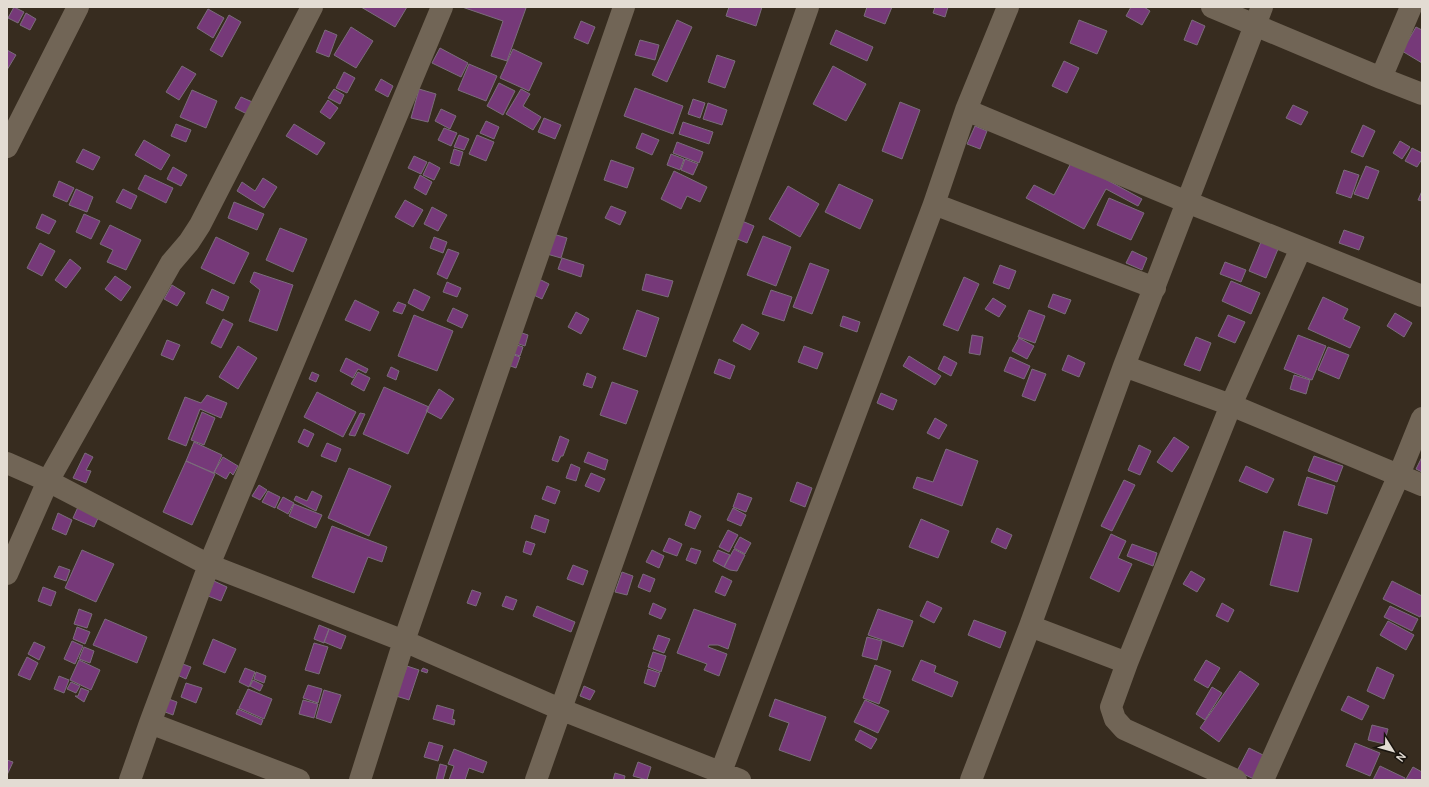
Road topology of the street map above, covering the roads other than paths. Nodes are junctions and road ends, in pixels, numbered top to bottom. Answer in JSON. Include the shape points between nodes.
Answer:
{"nodes":[{"id":1,"x":78,"y":7,"type":"edge"},
{"id":2,"x":312,"y":7,"type":"edge"},
{"id":3,"x":442,"y":7,"type":"edge"},
{"id":4,"x":624,"y":7,"type":"edge"},
{"id":5,"x":808,"y":7,"type":"edge"},
{"id":6,"x":1008,"y":7,"type":"edge"},
{"id":7,"x":1212,"y":7,"type":"edge"},
{"id":8,"x":1411,"y":7,"type":"edge"},
{"id":9,"x":1258,"y":16,"type":"edge"},
{"id":10,"x":1381,"y":78,"type":"junction"},
{"id":11,"x":1422,"y":94,"type":"edge"},
{"id":12,"x":966,"y":110,"type":"junction"},
{"id":13,"x":7,"y":146,"type":"edge"},
{"id":14,"x":1187,"y":202,"type":"junction"},
{"id":15,"x":934,"y":204,"type":"junction"},
{"id":16,"x":1301,"y":248,"type":"junction"},
{"id":17,"x":1155,"y":288,"type":"junction"},
{"id":18,"x":1422,"y":296,"type":"edge"},
{"id":19,"x":1124,"y":366,"type":"junction"},
{"id":20,"x":1230,"y":404,"type":"junction"},
{"id":21,"x":1422,"y":418,"type":"edge"},
{"id":22,"x":7,"y":463,"type":"edge"},
{"id":23,"x":1399,"y":475,"type":"junction"},
{"id":24,"x":48,"y":481,"type":"junction"},
{"id":25,"x":1422,"y":485,"type":"edge"},
{"id":26,"x":208,"y":565,"type":"junction"},
{"id":27,"x":7,"y":574,"type":"edge"},
{"id":28,"x":1030,"y":626,"type":"junction"},
{"id":29,"x":404,"y":641,"type":"junction"},
{"id":30,"x":1127,"y":662,"type":"junction"},
{"id":31,"x":560,"y":710,"type":"junction"},
{"id":32,"x":150,"y":723,"type":"junction"},
{"id":33,"x":726,"y":777,"type":"edge"},
{"id":34,"x":130,"y":780,"type":"edge"},
{"id":35,"x":299,"y":780,"type":"edge"},
{"id":36,"x":360,"y":780,"type":"edge"},
{"id":37,"x":536,"y":780,"type":"edge"},
{"id":38,"x":972,"y":780,"type":"edge"},
{"id":39,"x":1236,"y":780,"type":"edge"},
{"id":40,"x":1263,"y":780,"type":"edge"}],
"edges":[{"from":1,"to":13,"type":"street"},
{"from":2,"to":24,"type":"street","via":[[200,225],[171,264]]},
{"from":3,"to":26,"type":"street"},
{"from":4,"to":29,"type":"street"},
{"from":5,"to":31,"type":"street"},
{"from":6,"to":12,"type":"street"},
{"from":7,"to":9,"type":"street"},
{"from":8,"to":10,"type":"street"},
{"from":9,"to":10,"type":"street"},
{"from":9,"to":14,"type":"street"},
{"from":10,"to":11,"type":"street"},
{"from":12,"to":14,"type":"street"},
{"from":12,"to":15,"type":"street"},
{"from":14,"to":16,"type":"street"},
{"from":14,"to":17,"type":"street"},
{"from":15,"to":17,"type":"street"},
{"from":15,"to":33,"type":"street"},
{"from":16,"to":18,"type":"street"},
{"from":16,"to":20,"type":"street"},
{"from":17,"to":19,"type":"street"},
{"from":19,"to":20,"type":"street"},
{"from":19,"to":28,"type":"street"},
{"from":20,"to":23,"type":"street"},
{"from":20,"to":30,"type":"street"},
{"from":21,"to":23,"type":"street"},
{"from":22,"to":24,"type":"street"},
{"from":23,"to":25,"type":"street"},
{"from":23,"to":40,"type":"street"},
{"from":24,"to":26,"type":"street"},
{"from":24,"to":27,"type":"street"},
{"from":26,"to":29,"type":"street"},
{"from":26,"to":32,"type":"street"},
{"from":28,"to":30,"type":"street"},
{"from":28,"to":38,"type":"street"},
{"from":29,"to":31,"type":"street"},
{"from":29,"to":36,"type":"street"},
{"from":30,"to":39,"type":"street","via":[[1111,707],[1115,719],[1124,729]]},
{"from":31,"to":33,"type":"street"},
{"from":31,"to":37,"type":"street"},
{"from":32,"to":34,"type":"street"},
{"from":32,"to":35,"type":"street"}]}
